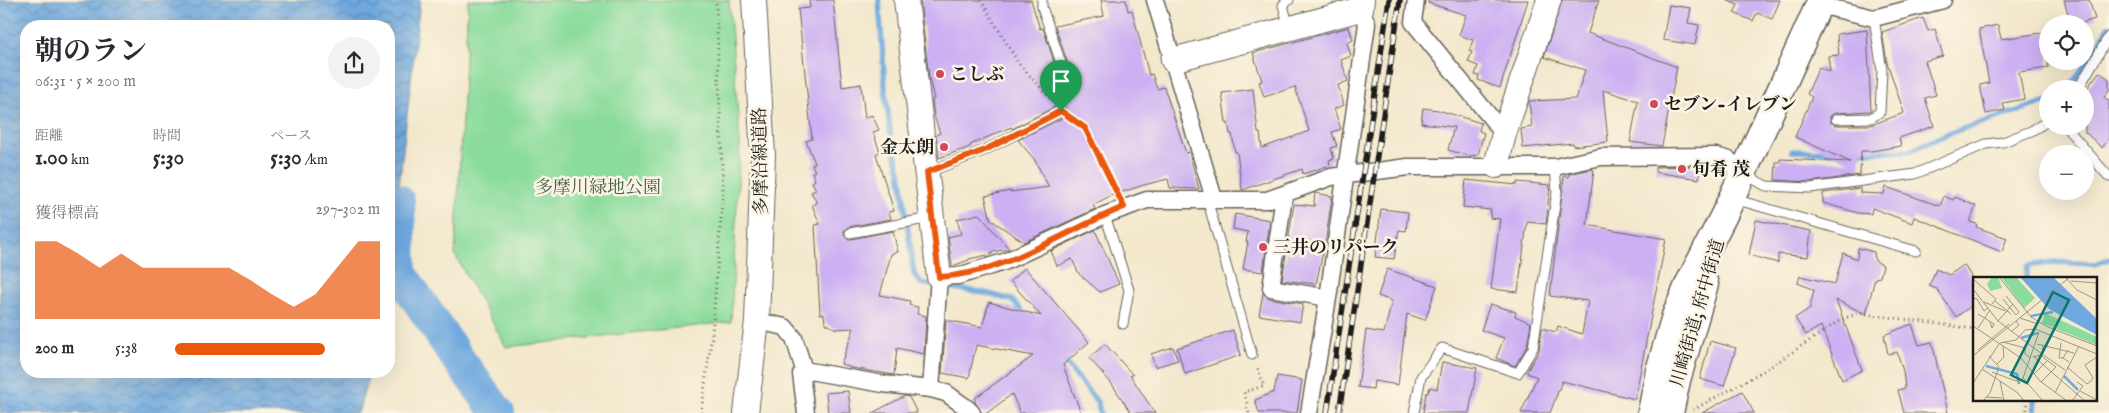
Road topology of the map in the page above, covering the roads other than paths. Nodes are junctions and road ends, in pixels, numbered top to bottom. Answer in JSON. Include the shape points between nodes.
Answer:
{"nodes":[{"id":1,"x":754,"y":0,"type":"edge"},
{"id":2,"x":906,"y":0,"type":"edge"},
{"id":3,"x":1042,"y":0,"type":"edge"},
{"id":4,"x":1155,"y":0,"type":"edge"},
{"id":5,"x":1289,"y":0,"type":"edge"},
{"id":6,"x":1416,"y":0,"type":"edge"},
{"id":7,"x":1549,"y":0,"type":"edge"},
{"id":8,"x":1943,"y":0,"type":"edge"},
{"id":9,"x":1820,"y":3,"type":"edge"},
{"id":10,"x":1361,"y":4,"type":"edge"},
{"id":11,"x":1874,"y":18,"type":"junction"},
{"id":12,"x":1290,"y":28,"type":"junction"},
{"id":13,"x":2109,"y":36,"type":"edge"},
{"id":14,"x":1173,"y":60,"type":"junction"},
{"id":15,"x":1061,"y":63,"type":"dead end"},
{"id":16,"x":2083,"y":80,"type":"edge"},
{"id":17,"x":1061,"y":111,"type":"road end"},
{"id":18,"x":1836,"y":118,"type":"dead end"},
{"id":19,"x":2039,"y":126,"type":"edge"},
{"id":20,"x":1504,"y":134,"type":"junction"},
{"id":21,"x":2073,"y":135,"type":"edge"},
{"id":22,"x":1496,"y":166,"type":"junction"},
{"id":23,"x":1555,"y":167,"type":"junction"},
{"id":24,"x":927,"y":172,"type":"junction"},
{"id":25,"x":1742,"y":173,"type":"junction"},
{"id":26,"x":1346,"y":174,"type":"junction"},
{"id":27,"x":2109,"y":177,"type":"edge"},
{"id":28,"x":1284,"y":194,"type":"junction"},
{"id":29,"x":1210,"y":199,"type":"junction"},
{"id":30,"x":1728,"y":206,"type":"junction"},
{"id":31,"x":1105,"y":215,"type":"junction"},
{"id":32,"x":924,"y":219,"type":"junction"},
{"id":33,"x":850,"y":233,"type":"dead end"},
{"id":34,"x":1916,"y":251,"type":"dead end"},
{"id":35,"x":939,"y":283,"type":"junction"},
{"id":36,"x":1328,"y":298,"type":"junction"},
{"id":37,"x":757,"y":321,"type":"junction"},
{"id":38,"x":1123,"y":324,"type":"dead end"},
{"id":39,"x":1252,"y":354,"type":"road end"},
{"id":40,"x":802,"y":363,"type":"junction"},
{"id":41,"x":931,"y":389,"type":"junction"},
{"id":42,"x":1680,"y":412,"type":"edge"},
{"id":43,"x":746,"y":413,"type":"edge"},
{"id":44,"x":806,"y":413,"type":"edge"},
{"id":45,"x":972,"y":413,"type":"edge"},
{"id":46,"x":1309,"y":413,"type":"edge"},
{"id":47,"x":1414,"y":413,"type":"edge"},
{"id":48,"x":1651,"y":413,"type":"edge"}],
"edges":[{"from":1,"to":37,"type":"street","name":"多摩沿線道路","via":[[763,156]]},
{"from":2,"to":24,"type":"street"},
{"from":3,"to":15,"type":"lane"},
{"from":4,"to":14,"type":"street"},
{"from":5,"to":12,"type":"lane","via":[[1283,4]]},
{"from":6,"to":20,"type":"street","via":[[1413,22]]},
{"from":7,"to":20,"type":"street"},
{"from":8,"to":11,"type":"street"},
{"from":9,"to":11,"type":"street"},
{"from":9,"to":25,"type":"main road"},
{"from":10,"to":12,"type":"street"},
{"from":10,"to":26,"type":"street","via":[[1367,24]]},
{"from":11,"to":18,"type":"lane","via":[[1882,71],[1880,112],[1871,118]]},
{"from":12,"to":14,"type":"street"},
{"from":13,"to":16,"type":"lane"},
{"from":14,"to":29,"type":"street"},
{"from":17,"to":24,"type":"lane","via":[[985,150]]},
{"from":19,"to":25,"type":"lane","via":[[2003,142],[1986,144],[1915,174],[1810,188],[1766,186]]},
{"from":20,"to":22,"type":"street"},
{"from":21,"to":27,"type":"lane"},
{"from":22,"to":23,"type":"street"},
{"from":22,"to":26,"type":"street","via":[[1408,167]]},
{"from":23,"to":25,"type":"street","via":[[1601,157],[1716,156],[1729,160]]},
{"from":23,"to":47,"type":"lane","via":[[1557,192],[1533,348],[1518,373],[1442,348],[1421,377]]},
{"from":24,"to":32,"type":"street"},
{"from":25,"to":30,"type":"main road"},
{"from":26,"to":28,"type":"street"},
{"from":26,"to":36,"type":"street"},
{"from":28,"to":29,"type":"street","via":[[1267,200]]},
{"from":28,"to":36,"type":"street","via":[[1271,288]]},
{"from":29,"to":31,"type":"street","via":[[1147,200]]},
{"from":29,"to":39,"type":"lane"},
{"from":30,"to":34,"type":"lane"},
{"from":30,"to":42,"type":"main road","name":"川崎街道; 府中街道","via":[[1677,380]]},
{"from":30,"to":48,"type":"main road","via":[[1675,316]]},
{"from":31,"to":35,"type":"street","via":[[1004,262]]},
{"from":31,"to":38,"type":"lane","via":[[1129,290]]},
{"from":32,"to":33,"type":"lane"},
{"from":32,"to":35,"type":"street"},
{"from":35,"to":41,"type":"street"},
{"from":36,"to":46,"type":"street"},
{"from":37,"to":40,"type":"street","via":[[785,326],[794,338]]},
{"from":37,"to":43,"type":"street","name":"多摩沿線道路"},
{"from":40,"to":41,"type":"street","via":[[883,384]]},
{"from":40,"to":44,"type":"street"},
{"from":41,"to":45,"type":"street","via":[[946,393]]}]}
